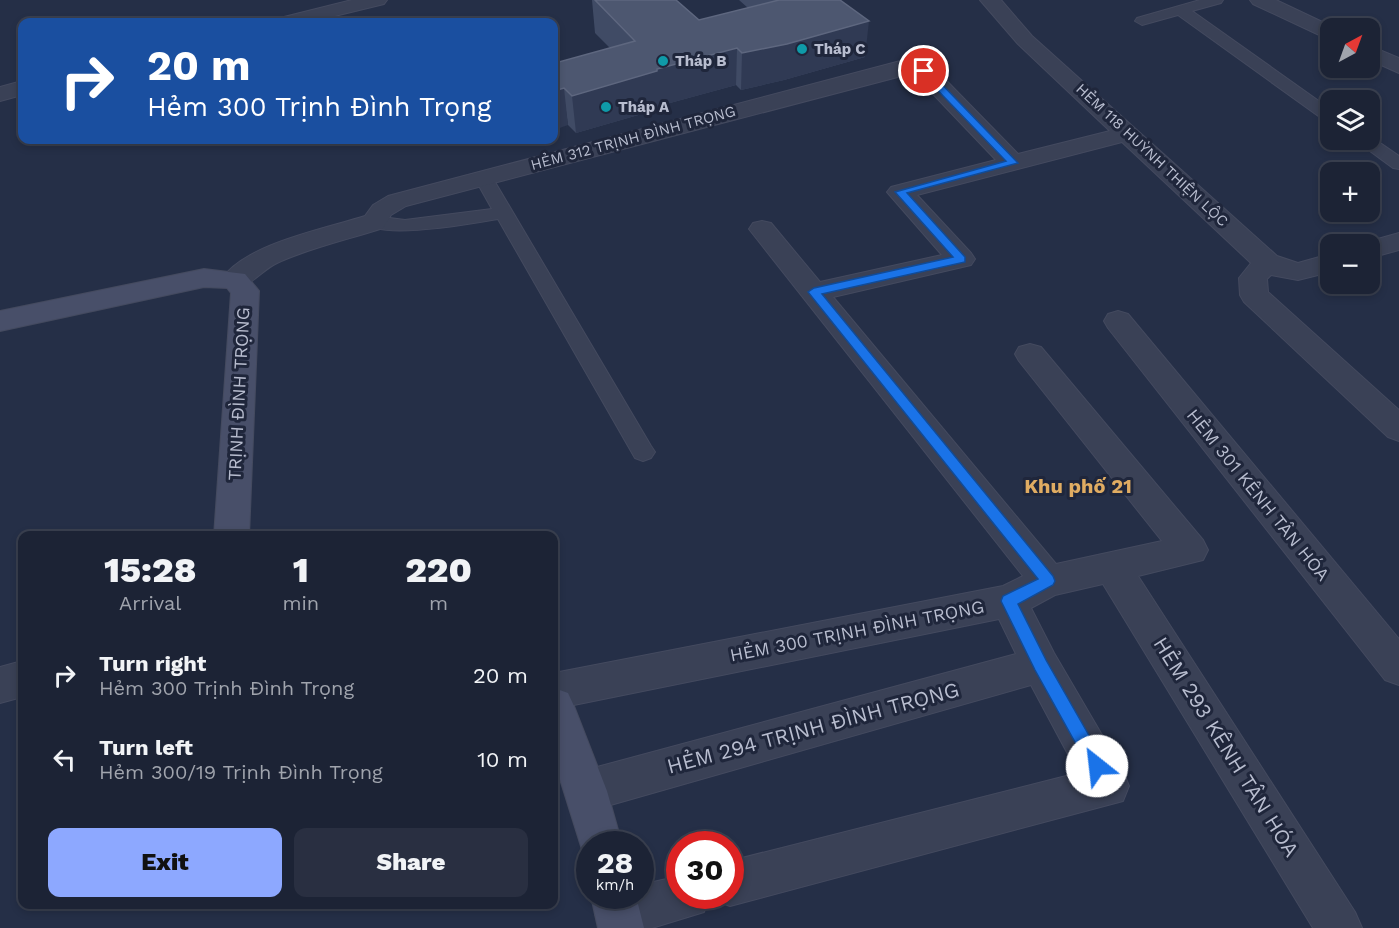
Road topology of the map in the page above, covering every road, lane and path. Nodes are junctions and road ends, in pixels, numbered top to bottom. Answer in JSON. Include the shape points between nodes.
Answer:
{"nodes":[{"id":1,"x":377,"y":0,"type":"edge"},
{"id":2,"x":990,"y":0,"type":"edge"},
{"id":3,"x":1216,"y":0,"type":"edge"},
{"id":4,"x":1260,"y":0,"type":"edge"},
{"id":5,"x":1182,"y":11,"type":"junction"},
{"id":6,"x":303,"y":18,"type":"edge"},
{"id":7,"x":1142,"y":21,"type":"dead end"},
{"id":8,"x":1320,"y":29,"type":"edge"},
{"id":9,"x":1380,"y":57,"type":"edge"},
{"id":10,"x":1399,"y":66,"type":"edge"},
{"id":11,"x":18,"y":89,"type":"edge"},
{"id":12,"x":0,"y":94,"type":"edge"},
{"id":13,"x":1320,"y":109,"type":"edge"},
{"id":14,"x":1129,"y":133,"type":"junction"},
{"id":15,"x":1379,"y":150,"type":"edge"},
{"id":16,"x":1013,"y":163,"type":"junction"},
{"id":17,"x":1399,"y":164,"type":"edge"},
{"id":18,"x":483,"y":177,"type":"junction"},
{"id":19,"x":504,"y":213,"type":"junction"},
{"id":20,"x":374,"y":222,"type":"junction"},
{"id":21,"x":762,"y":228,"type":"dead end"},
{"id":22,"x":1398,"y":242,"type":"edge"},
{"id":23,"x":1380,"y":247,"type":"edge"},
{"id":24,"x":1267,"y":262,"type":"junction"},
{"id":25,"x":1320,"y":266,"type":"edge"},
{"id":26,"x":235,"y":280,"type":"junction"},
{"id":27,"x":814,"y":292,"type":"junction"},
{"id":28,"x":0,"y":321,"type":"edge"},
{"id":29,"x":1118,"y":321,"type":"dead end"},
{"id":30,"x":1030,"y":354,"type":"dead end"},
{"id":31,"x":1399,"y":429,"type":"edge"},
{"id":32,"x":643,"y":452,"type":"dead end"},
{"id":33,"x":231,"y":531,"type":"edge"},
{"id":34,"x":1112,"y":567,"type":"junction"},
{"id":35,"x":1048,"y":581,"type":"junction"},
{"id":36,"x":1009,"y":601,"type":"junction"},
{"id":37,"x":1040,"y":665,"type":"junction"},
{"id":38,"x":1399,"y":668,"type":"edge"},
{"id":39,"x":18,"y":680,"type":"edge"},
{"id":40,"x":0,"y":685,"type":"edge"},
{"id":41,"x":558,"y":690,"type":"edge"},
{"id":42,"x":558,"y":716,"type":"edge"},
{"id":43,"x":586,"y":790,"type":"junction"},
{"id":44,"x":597,"y":831,"type":"edge"},
{"id":45,"x":744,"y":881,"type":"edge"},
{"id":46,"x":666,"y":901,"type":"edge"},
{"id":47,"x":618,"y":912,"type":"edge"},
{"id":48,"x":1339,"y":928,"type":"edge"}],
"edges":[{"from":1,"to":6,"type":"street"},
{"from":2,"to":14,"type":"street","name":"HẺM 118 HUỲNH THIỆN LỘC","via":[[1025,40]]},
{"from":3,"to":5,"type":"lane"},
{"from":4,"to":8,"type":"street"},
{"from":5,"to":7,"type":"lane"},
{"from":5,"to":13,"type":"lane"},
{"from":9,"to":10,"type":"street"},
{"from":11,"to":12,"type":"street"},
{"from":14,"to":16,"type":"street"},
{"from":14,"to":24,"type":"street","name":"HẺM 118 HUỲNH THIỆN LỘC"},
{"from":15,"to":17,"type":"lane"},
{"from":16,"to":18,"type":"street","name":"HẺM 312 TRỊNH ĐÌNH TRỌNG","via":[[924,71],[908,66]]},
{"from":16,"to":27,"type":"street","via":[[900,192],[961,259]]},
{"from":18,"to":19,"type":"lane"},
{"from":18,"to":20,"type":"street","name":"HẺM 312 TRỊNH ĐÌNH TRỌNG","via":[[396,201],[382,210]]},
{"from":19,"to":20,"type":"lane","via":[[405,226]]},
{"from":19,"to":32,"type":"lane"},
{"from":20,"to":26,"type":"street","name":"HẺM 312 TRỊNH ĐÌNH TRỌNG","via":[[267,257]]},
{"from":21,"to":27,"type":"street"},
{"from":22,"to":23,"type":"street"},
{"from":24,"to":25,"type":"street","name":"HẺM 118 HUỲNH THIỆN LỘC","via":[[1300,273]]},
{"from":24,"to":31,"type":"street","via":[[1253,278],[1254,295]]},
{"from":26,"to":28,"type":"street","name":"TRỊNH ĐÌNH TRỌNG","via":[[204,278]]},
{"from":26,"to":33,"type":"street","name":"TRỊNH ĐÌNH TRỌNG","via":[[245,291]]},
{"from":27,"to":35,"type":"street"},
{"from":29,"to":38,"type":"street","name":"HẺM 301 KÊNH TÂN HÓA"},
{"from":30,"to":34,"type":"street","name":"HẺM 300 TRỊNH ĐÌNH TRỌNG","via":[[1190,550]]},
{"from":34,"to":35,"type":"street","name":"HẺM 300 TRỊNH ĐÌNH TRỌNG"},
{"from":34,"to":48,"type":"street","name":"HẺM 293 KÊNH TÂN HÓA"},
{"from":35,"to":36,"type":"street","name":"HẺM 300 TRỊNH ĐÌNH TRỌNG"},
{"from":36,"to":37,"type":"street"},
{"from":36,"to":41,"type":"street","name":"HẺM 300 TRỊNH ĐÌNH TRỌNG"},
{"from":37,"to":43,"type":"street","name":"HẺM 294 TRỊNH ĐÌNH TRỌNG"},
{"from":37,"to":45,"type":"street","via":[[1108,786]]},
{"from":39,"to":40,"type":"street"},
{"from":42,"to":43,"type":"street"},
{"from":43,"to":44,"type":"street"},
{"from":46,"to":47,"type":"street"}]}
